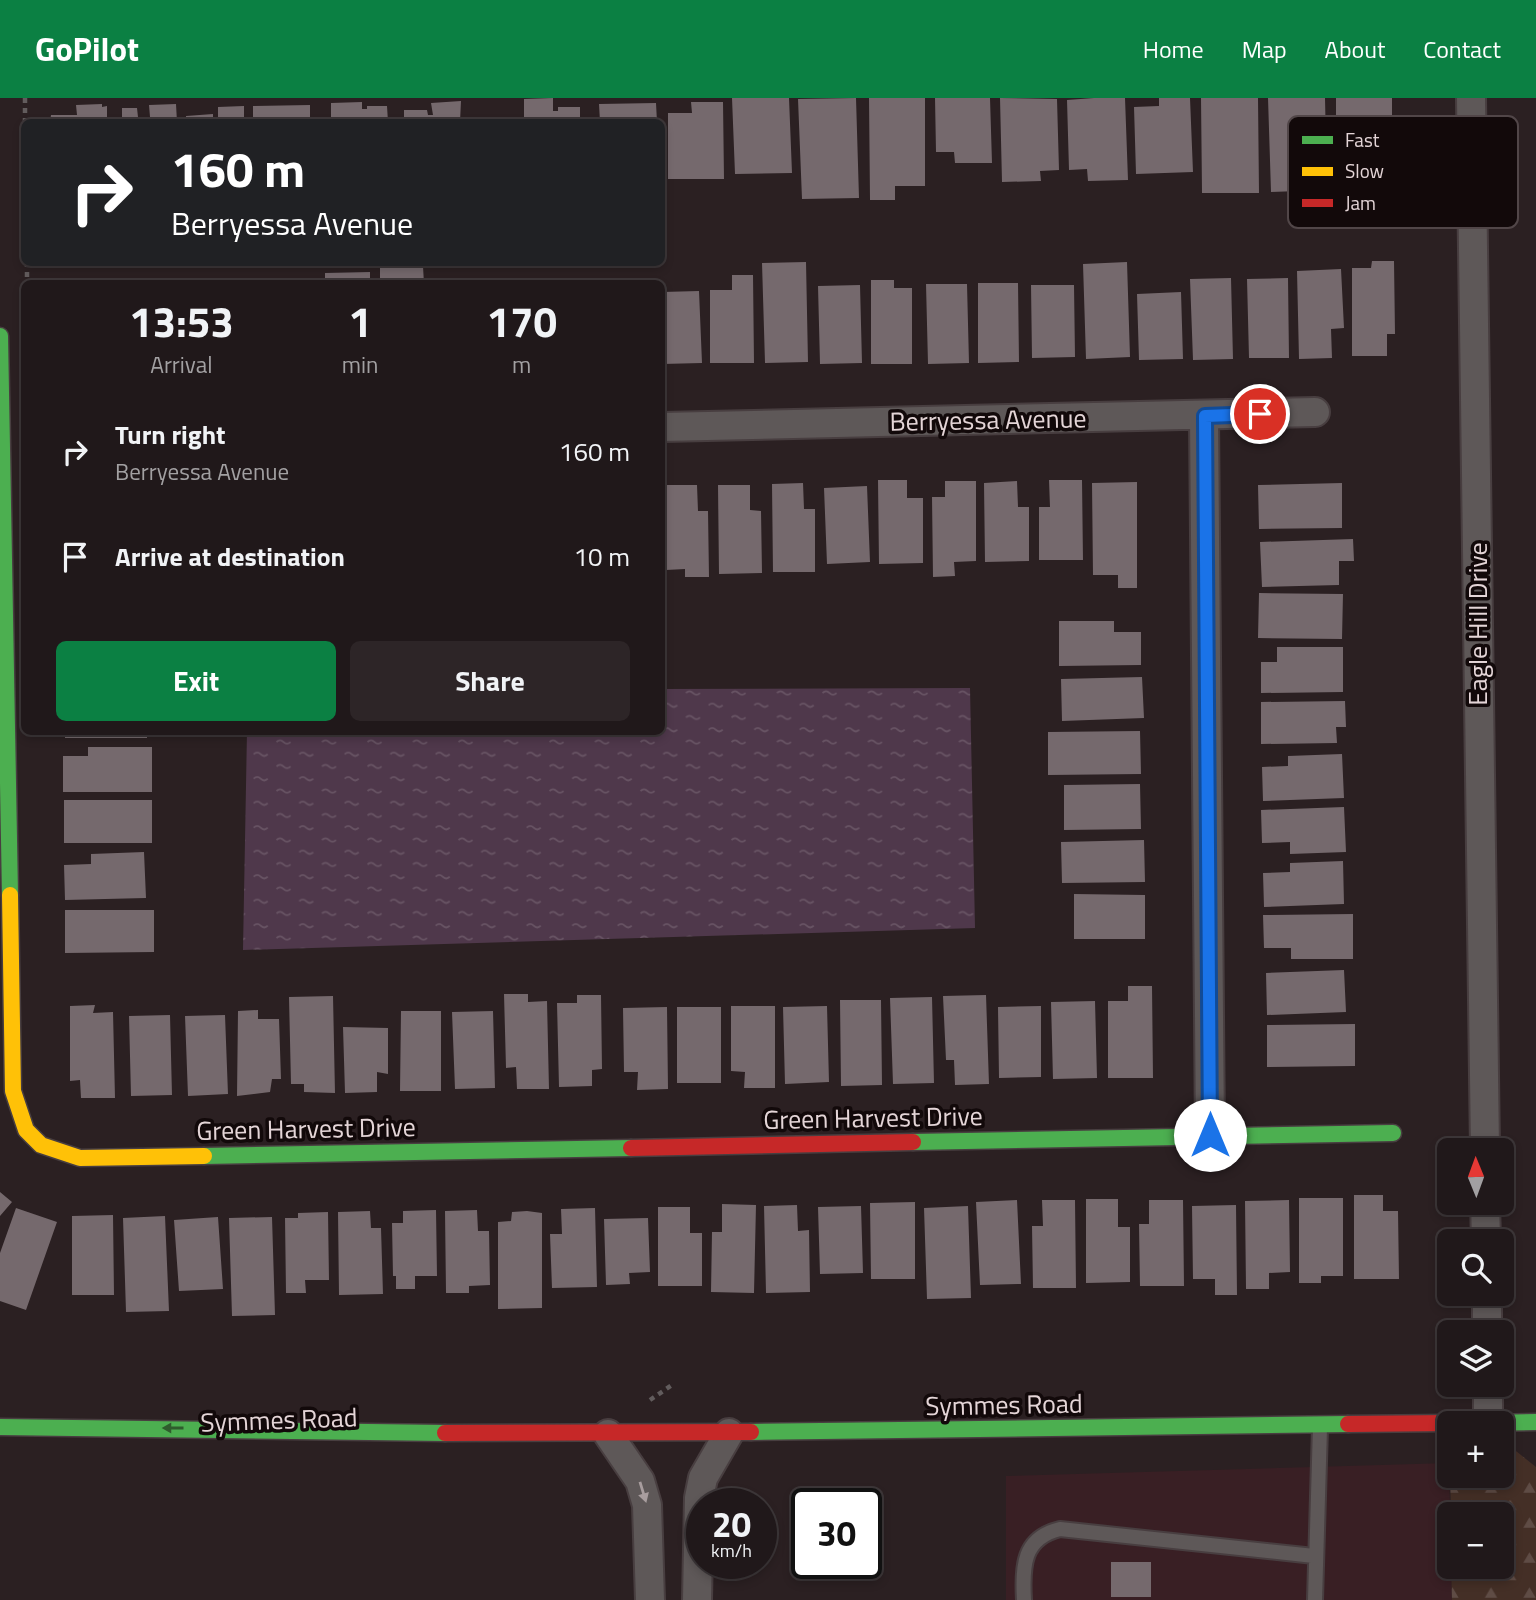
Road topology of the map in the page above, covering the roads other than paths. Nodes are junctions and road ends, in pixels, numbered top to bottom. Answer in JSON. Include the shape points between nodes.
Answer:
{"nodes":[{"id":1,"x":1471,"y":98,"type":"edge"},
{"id":2,"x":1471,"y":116,"type":"edge"},
{"id":3,"x":1473,"y":228,"type":"edge"},
{"id":4,"x":0,"y":336,"type":"edge"},
{"id":5,"x":1315,"y":412,"type":"dead end"},
{"id":6,"x":1205,"y":416,"type":"junction"},
{"id":7,"x":665,"y":427,"type":"edge"},
{"id":8,"x":6,"y":440,"type":"edge"},
{"id":9,"x":1393,"y":1133,"type":"dead end"},
{"id":10,"x":1210,"y":1135,"type":"junction"},
{"id":11,"x":1485,"y":1138,"type":"edge"},
{"id":12,"x":1514,"y":1422,"type":"edge"},
{"id":13,"x":1536,"y":1422,"type":"edge"},
{"id":14,"x":1437,"y":1423,"type":"edge"},
{"id":15,"x":1320,"y":1425,"type":"junction"},
{"id":16,"x":0,"y":1427,"type":"edge"},
{"id":17,"x":729,"y":1433,"type":"junction"},
{"id":18,"x":560,"y":1434,"type":"junction"},
{"id":19,"x":608,"y":1434,"type":"junction"},
{"id":20,"x":203,"y":1447,"type":"dead end"},
{"id":21,"x":1314,"y":1556,"type":"junction"},
{"id":22,"x":650,"y":1600,"type":"edge"},
{"id":23,"x":697,"y":1600,"type":"edge"},
{"id":24,"x":1024,"y":1600,"type":"edge"},
{"id":25,"x":1315,"y":1600,"type":"edge"}],
"edges":[{"from":1,"to":2,"type":"street","name":"Eagle Hill Drive"},
{"from":3,"to":11,"type":"street","name":"Eagle Hill Drive"},
{"from":4,"to":8,"type":"street","name":"Green Harvest Drive"},
{"from":5,"to":6,"type":"street","name":"Berryessa Avenue"},
{"from":6,"to":7,"type":"street","name":"Berryessa Avenue"},
{"from":6,"to":10,"type":"street"},
{"from":8,"to":10,"type":"street","name":"Green Harvest Drive","via":[[13,1091],[19,1119],[32,1140],[54,1153],[80,1158]]},
{"from":9,"to":10,"type":"street","name":"Green Harvest Drive"},
{"from":12,"to":13,"type":"street"},
{"from":14,"to":15,"type":"street","name":"Symmes Road"},
{"from":15,"to":17,"type":"street","name":"Symmes Road"},
{"from":15,"to":21,"type":"lane"},
{"from":18,"to":16,"type":"street","name":"Symmes Road","one_way":true},
{"from":17,"to":19,"type":"street","name":"Symmes Road"},
{"from":17,"to":23,"type":"street","via":[[701,1488]]},
{"from":18,"to":19,"type":"street","name":"Symmes Road"},
{"from":18,"to":20,"type":"street","name":"Symmes Road"},
{"from":19,"to":22,"type":"street","one_way":true,"via":[[640,1481],[647,1505]]},
{"from":21,"to":24,"type":"lane","via":[[1060,1529],[1040,1534],[1029,1548]]},
{"from":21,"to":25,"type":"lane"}]}
